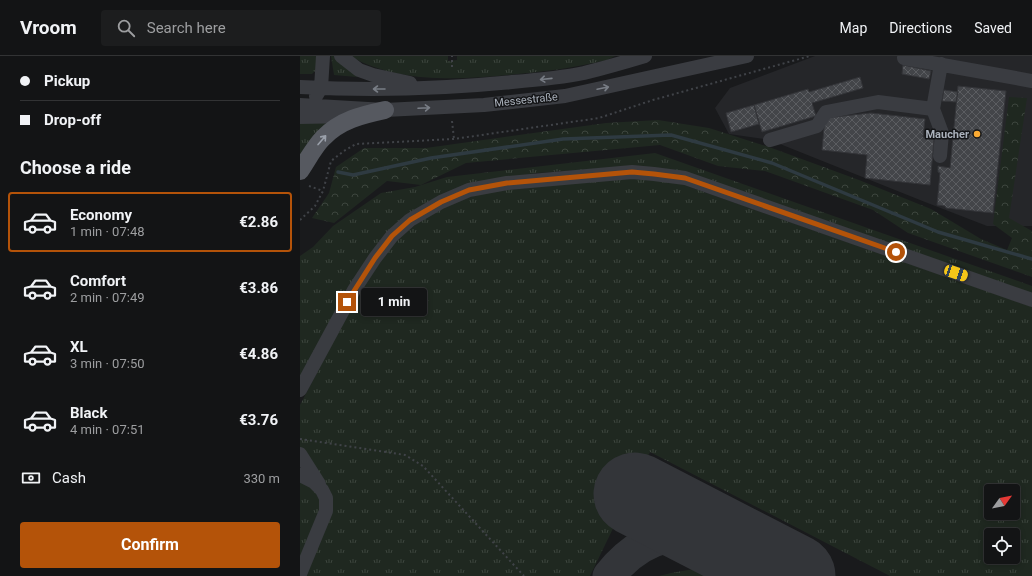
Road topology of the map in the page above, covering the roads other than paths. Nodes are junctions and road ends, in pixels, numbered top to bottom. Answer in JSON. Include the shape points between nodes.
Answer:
{"nodes":[{"id":1,"x":323,"y":56,"type":"edge"},
{"id":2,"x":341,"y":56,"type":"edge"},
{"id":3,"x":645,"y":56,"type":"edge"},
{"id":4,"x":747,"y":56,"type":"edge"},
{"id":5,"x":910,"y":58,"type":"edge"},
{"id":6,"x":941,"y":64,"type":"junction"},
{"id":7,"x":1032,"y":81,"type":"edge"},
{"id":8,"x":300,"y":87,"type":"edge"},
{"id":9,"x":321,"y":88,"type":"junction"},
{"id":10,"x":432,"y":89,"type":"junction"},
{"id":11,"x":302,"y":109,"type":"edge"},
{"id":12,"x":933,"y":109,"type":"junction"},
{"id":13,"x":385,"y":110,"type":"junction"},
{"id":14,"x":358,"y":116,"type":"junction"},
{"id":15,"x":770,"y":140,"type":"dead end"},
{"id":16,"x":940,"y":156,"type":"dead end"},
{"id":17,"x":304,"y":179,"type":"edge"},
{"id":18,"x":1032,"y":300,"type":"edge"},
{"id":19,"x":300,"y":390,"type":"edge"},
{"id":20,"x":300,"y":454,"type":"edge"},
{"id":21,"x":300,"y":475,"type":"edge"},
{"id":22,"x":322,"y":490,"type":"junction"},
{"id":23,"x":300,"y":574,"type":"edge"}],
"edges":[{"from":1,"to":9,"type":"street"},
{"from":2,"to":10,"type":"street","via":[[359,70]]},
{"from":3,"to":10,"type":"street","name":"Messestraße","one_way":true,"via":[[584,73],[553,78]]},
{"from":13,"to":4,"type":"street","name":"Messestraße","one_way":true,"via":[[484,105],[565,96]]},
{"from":5,"to":6,"type":"street"},
{"from":6,"to":7,"type":"street"},
{"from":6,"to":12,"type":"street"},
{"from":8,"to":9,"type":"street","name":"Messestraße"},
{"from":10,"to":9,"type":"street","name":"Messestraße","one_way":true},
{"from":9,"to":11,"type":"street","via":[[314,99]]},
{"from":11,"to":13,"type":"street","name":"Messestraße"},
{"from":11,"to":14,"type":"street"},
{"from":12,"to":15,"type":"street","via":[[878,102],[826,112],[816,126]]},
{"from":12,"to":16,"type":"street","via":[[942,134]]},
{"from":13,"to":14,"type":"main road"},
{"from":17,"to":14,"type":"main road","one_way":true,"via":[[322,138],[338,125]]},
{"from":18,"to":19,"type":"street","via":[[685,178],[632,172],[507,183],[469,190],[441,202],[410,220],[392,236],[354,290]]},
{"from":20,"to":22,"type":"street"},
{"from":21,"to":22,"type":"street","via":[[314,482]]},
{"from":22,"to":23,"type":"street","via":[[326,498],[326,511]]}]}
